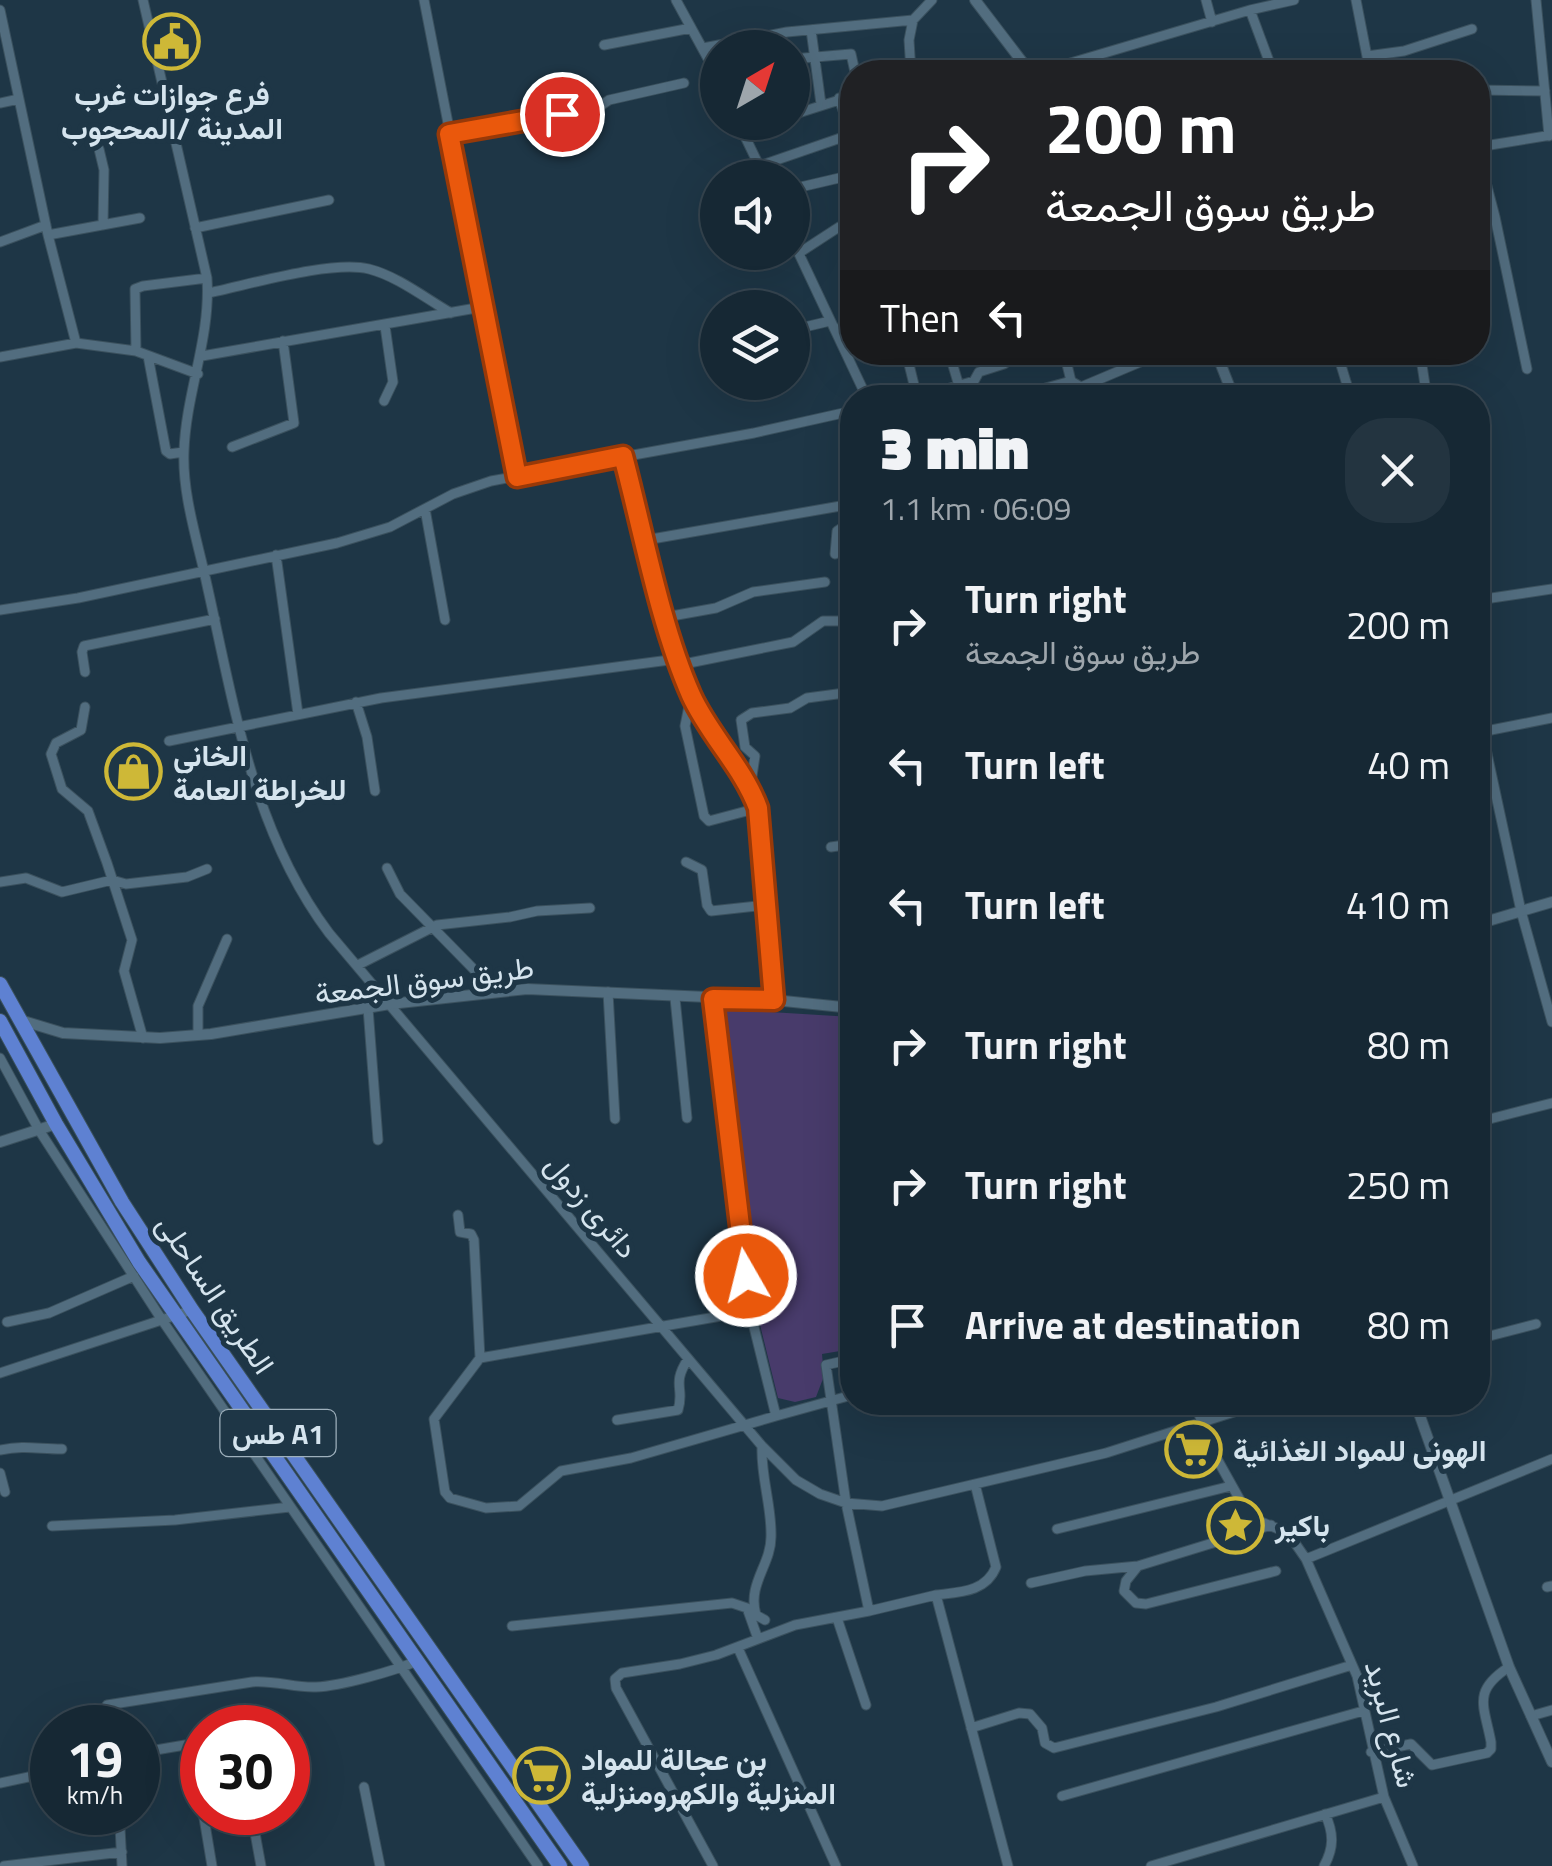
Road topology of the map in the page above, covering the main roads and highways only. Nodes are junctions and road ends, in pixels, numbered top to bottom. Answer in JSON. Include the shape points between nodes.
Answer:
{"nodes":[{"id":1,"x":0,"y":984,"type":"edge"},
{"id":2,"x":0,"y":1021,"type":"edge"},
{"id":3,"x":560,"y":1866,"type":"edge"},
{"id":4,"x":582,"y":1866,"type":"edge"}],
"edges":[{"from":1,"to":4,"type":"highway","name":"الطريق الساحلى","number":"طس A1","via":[[122,1202],[192,1310]]},
{"from":2,"to":3,"type":"highway","name":"الطريق الساحلى","number":"طس A1","via":[[168,1318]]}]}
